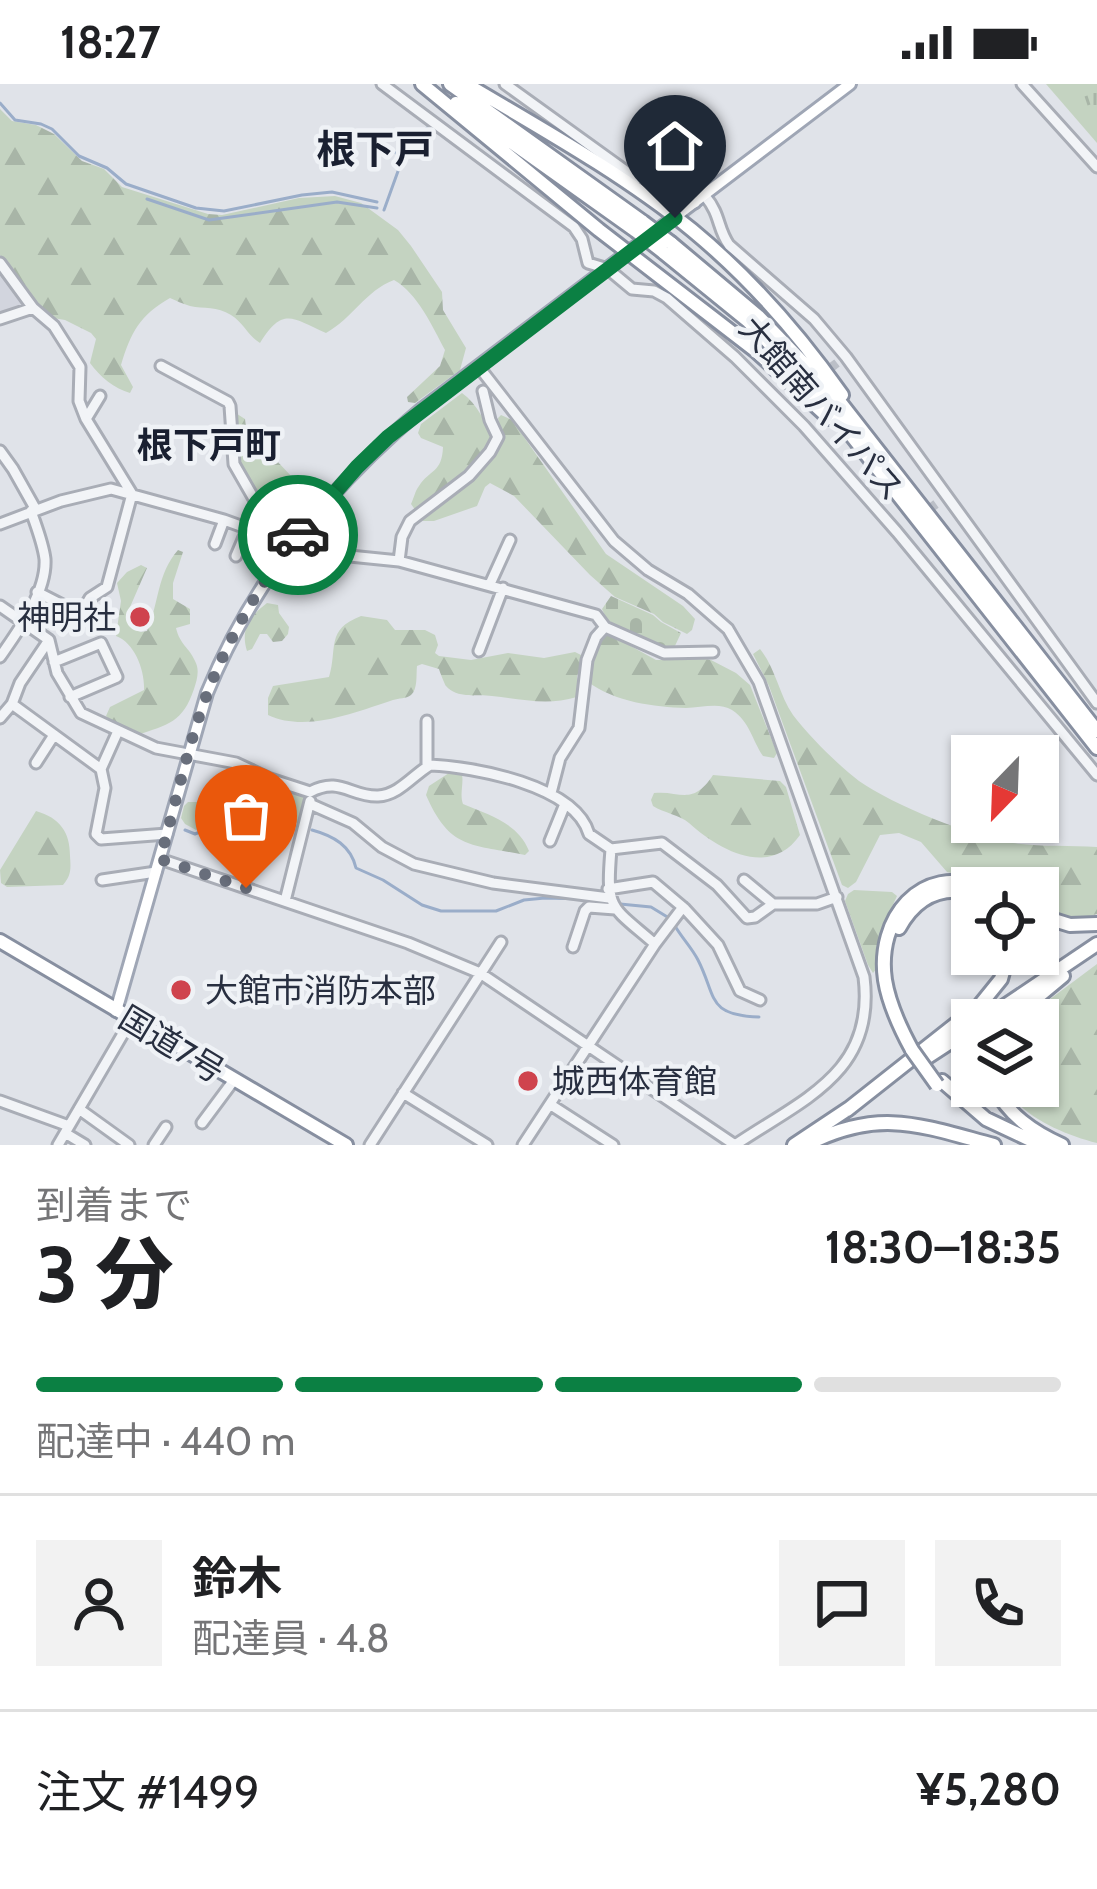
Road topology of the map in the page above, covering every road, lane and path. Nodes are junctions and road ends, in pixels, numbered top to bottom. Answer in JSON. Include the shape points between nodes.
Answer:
{"nodes":[{"id":1,"x":382,"y":84,"type":"edge"},
{"id":2,"x":450,"y":84,"type":"edge"},
{"id":3,"x":466,"y":84,"type":"edge"},
{"id":4,"x":505,"y":84,"type":"edge"},
{"id":5,"x":850,"y":84,"type":"edge"},
{"id":6,"x":1022,"y":84,"type":"edge"},
{"id":7,"x":424,"y":86,"type":"edge"},
{"id":8,"x":416,"y":109,"type":"junction"},
{"id":9,"x":1097,"y":167,"type":"edge"},
{"id":10,"x":700,"y":199,"type":"junction"},
{"id":11,"x":675,"y":218,"type":"junction"},
{"id":12,"x":640,"y":226,"type":"junction"},
{"id":13,"x":629,"y":253,"type":"junction"},
{"id":14,"x":0,"y":262,"type":"edge"},
{"id":15,"x":608,"y":269,"type":"junction"},
{"id":16,"x":33,"y":308,"type":"junction"},
{"id":17,"x":0,"y":319,"type":"edge"},
{"id":18,"x":161,"y":366,"type":"dead end"},
{"id":19,"x":479,"y":367,"type":"junction"},
{"id":20,"x":483,"y":391,"type":"dead end"},
{"id":21,"x":100,"y":397,"type":"dead end"},
{"id":22,"x":793,"y":397,"type":"dead end"},
{"id":23,"x":783,"y":405,"type":"junction"},
{"id":24,"x":86,"y":419,"type":"junction"},
{"id":25,"x":0,"y":452,"type":"edge"},
{"id":26,"x":132,"y":494,"type":"junction"},
{"id":27,"x":949,"y":495,"type":"junction"},
{"id":28,"x":908,"y":497,"type":"junction"},
{"id":29,"x":936,"y":504,"type":"tunnel mouth"},
{"id":30,"x":34,"y":510,"type":"junction"},
{"id":31,"x":224,"y":520,"type":"junction"},
{"id":32,"x":910,"y":523,"type":"tunnel mouth"},
{"id":33,"x":0,"y":524,"type":"edge"},
{"id":34,"x":248,"y":528,"type":"junction"},
{"id":35,"x":898,"y":532,"type":"junction"},
{"id":36,"x":277,"y":539,"type":"junction"},
{"id":37,"x":510,"y":540,"type":"dead end"},
{"id":38,"x":215,"y":544,"type":"dead end"},
{"id":39,"x":290,"y":544,"type":"junction"},
{"id":40,"x":236,"y":556,"type":"dead end"},
{"id":41,"x":399,"y":561,"type":"junction"},
{"id":42,"x":490,"y":584,"type":"junction"},
{"id":43,"x":503,"y":588,"type":"junction"},
{"id":44,"x":37,"y":592,"type":"junction"},
{"id":45,"x":0,"y":607,"type":"edge"},
{"id":46,"x":24,"y":622,"type":"junction"},
{"id":47,"x":605,"y":627,"type":"junction"},
{"id":48,"x":1048,"y":637,"type":"junction"},
{"id":49,"x":49,"y":640,"type":"junction"},
{"id":50,"x":1037,"y":645,"type":"dead end"},
{"id":51,"x":479,"y":651,"type":"dead end"},
{"id":52,"x":713,"y":652,"type":"dead end"},
{"id":53,"x":0,"y":656,"type":"edge"},
{"id":54,"x":54,"y":662,"type":"junction"},
{"id":55,"x":70,"y":697,"type":"junction"},
{"id":56,"x":1097,"y":703,"type":"edge"},
{"id":57,"x":12,"y":704,"type":"junction"},
{"id":58,"x":0,"y":718,"type":"edge"},
{"id":59,"x":428,"y":721,"type":"dead end"},
{"id":60,"x":118,"y":731,"type":"junction"},
{"id":61,"x":1097,"y":731,"type":"edge"},
{"id":62,"x":54,"y":735,"type":"junction"},
{"id":63,"x":1097,"y":748,"type":"edge"},
{"id":64,"x":190,"y":754,"type":"junction"},
{"id":65,"x":36,"y":763,"type":"dead end"},
{"id":66,"x":427,"y":766,"type":"junction"},
{"id":67,"x":100,"y":769,"type":"junction"},
{"id":68,"x":1097,"y":775,"type":"edge"},
{"id":69,"x":551,"y":793,"type":"junction"},
{"id":70,"x":310,"y":798,"type":"junction"},
{"id":71,"x":566,"y":804,"type":"junction"},
{"id":72,"x":167,"y":834,"type":"junction"},
{"id":73,"x":550,"y":841,"type":"dead end"},
{"id":74,"x":611,"y":849,"type":"junction"},
{"id":75,"x":158,"y":866,"type":"junction"},
{"id":76,"x":102,"y":880,"type":"dead end"},
{"id":77,"x":744,"y":880,"type":"dead end"},
{"id":78,"x":951,"y":883,"type":"edge"},
{"id":79,"x":951,"y":890,"type":"edge"},
{"id":80,"x":837,"y":897,"type":"junction"},
{"id":81,"x":611,"y":899,"type":"junction"},
{"id":82,"x":285,"y":901,"type":"junction"},
{"id":83,"x":773,"y":904,"type":"junction"},
{"id":84,"x":683,"y":907,"type":"junction"},
{"id":85,"x":1059,"y":921,"type":"edge"},
{"id":86,"x":1097,"y":924,"type":"edge"},
{"id":87,"x":0,"y":941,"type":"edge"},
{"id":88,"x":501,"y":942,"type":"dead end"},
{"id":89,"x":655,"y":944,"type":"junction"},
{"id":90,"x":573,"y":947,"type":"dead end"},
{"id":91,"x":1097,"y":947,"type":"edge"},
{"id":92,"x":480,"y":973,"type":"junction"},
{"id":93,"x":1001,"y":975,"type":"edge"},
{"id":94,"x":1017,"y":999,"type":"edge"},
{"id":95,"x":1035,"y":999,"type":"edge"},
{"id":96,"x":760,"y":1000,"type":"dead end"},
{"id":97,"x":116,"y":1011,"type":"junction"},
{"id":98,"x":130,"y":1020,"type":"junction"},
{"id":99,"x":951,"y":1042,"type":"edge"},
{"id":100,"x":590,"y":1047,"type":"junction"},
{"id":101,"x":915,"y":1048,"type":"junction"},
{"id":102,"x":234,"y":1080,"type":"junction"},
{"id":103,"x":940,"y":1083,"type":"junction"},
{"id":104,"x":403,"y":1093,"type":"junction"},
{"id":105,"x":0,"y":1101,"type":"edge"},
{"id":106,"x":551,"y":1105,"type":"junction"},
{"id":107,"x":1008,"y":1107,"type":"edge"},
{"id":108,"x":79,"y":1109,"type":"junction"},
{"id":109,"x":847,"y":1110,"type":"junction"},
{"id":110,"x":202,"y":1123,"type":"dead end"},
{"id":111,"x":166,"y":1127,"type":"dead end"},
{"id":112,"x":67,"y":1130,"type":"junction"},
{"id":113,"x":340,"y":1144,"type":"edge"},
{"id":114,"x":58,"y":1145,"type":"edge"},
{"id":115,"x":85,"y":1145,"type":"edge"},
{"id":116,"x":129,"y":1145,"type":"edge"},
{"id":117,"x":154,"y":1145,"type":"edge"},
{"id":118,"x":370,"y":1145,"type":"edge"},
{"id":119,"x":487,"y":1145,"type":"edge"},
{"id":120,"x":524,"y":1145,"type":"edge"},
{"id":121,"x":613,"y":1145,"type":"edge"},
{"id":122,"x":735,"y":1145,"type":"edge"},
{"id":123,"x":794,"y":1145,"type":"edge"},
{"id":124,"x":806,"y":1145,"type":"edge"},
{"id":125,"x":994,"y":1145,"type":"edge"},
{"id":126,"x":1019,"y":1145,"type":"edge"},
{"id":127,"x":1041,"y":1145,"type":"edge"},
{"id":128,"x":1062,"y":1145,"type":"edge"}],
"edges":[{"from":1,"to":8,"type":"street"},
{"from":2,"to":12,"type":"highway","name":"大館南バイパス"},
{"from":3,"to":11,"type":"highway"},
{"from":4,"to":10,"type":"street","via":[[634,177],[676,182]]},
{"from":5,"to":10,"type":"main road"},
{"from":6,"to":9,"type":"street"},
{"from":7,"to":8,"type":"street"},
{"from":7,"to":12,"type":"highway","name":"大館南バイパス"},
{"from":7,"to":13,"type":"highway"},
{"from":8,"to":15,"type":"street","via":[[574,227],[588,263]]},
{"from":10,"to":11,"type":"main road"},
{"from":10,"to":27,"type":"street","via":[[718,212],[729,245],[800,305]]},
{"from":11,"to":13,"type":"main road"},
{"from":11,"to":28,"type":"highway","via":[[787,323]]},
{"from":12,"to":28,"type":"highway","name":"大館南バイパス","bridge":true,"via":[[786,343]]},
{"from":13,"to":15,"type":"main road"},
{"from":13,"to":28,"type":"highway","via":[[781,372]]},
{"from":14,"to":16,"type":"street"},
{"from":15,"to":19,"type":"main road"},
{"from":15,"to":23,"type":"street","via":[[625,286],[667,298]]},
{"from":16,"to":17,"type":"street"},
{"from":16,"to":24,"type":"street","via":[[80,367]]},
{"from":18,"to":36,"type":"street","via":[[230,406],[234,464]]},
{"from":19,"to":39,"type":"main road","via":[[388,437]]},
{"from":19,"to":80,"type":"street","via":[[614,541],[736,640],[759,682]]},
{"from":20,"to":41,"type":"street","via":[[498,436],[469,476],[410,521]]},
{"from":21,"to":24,"type":"street"},
{"from":22,"to":23,"type":"street"},
{"from":23,"to":35,"type":"street"},
{"from":24,"to":26,"type":"street"},
{"from":25,"to":30,"type":"street"},
{"from":26,"to":30,"type":"street","via":[[98,490]]},
{"from":26,"to":31,"type":"street"},
{"from":26,"to":44,"type":"street","via":[[104,590],[78,613]]},
{"from":27,"to":29,"type":"street"},
{"from":27,"to":48,"type":"street"},
{"from":28,"to":61,"type":"highway","name":"大館南バイパス"},
{"from":28,"to":63,"type":"highway","name":"大館南バイパス"},
{"from":30,"to":33,"type":"street"},
{"from":30,"to":44,"type":"street","via":[[45,562]]},
{"from":31,"to":34,"type":"street"},
{"from":31,"to":38,"type":"street"},
{"from":32,"to":35,"type":"street"},
{"from":34,"to":36,"type":"street"},
{"from":34,"to":40,"type":"street"},
{"from":35,"to":68,"type":"street","via":[[1014,662]]},
{"from":36,"to":39,"type":"street"},
{"from":37,"to":42,"type":"street"},
{"from":39,"to":41,"type":"street"},
{"from":39,"to":64,"type":"main road","via":[[223,656]]},
{"from":41,"to":42,"type":"street"},
{"from":42,"to":43,"type":"street"},
{"from":43,"to":47,"type":"street","via":[[596,615]]},
{"from":43,"to":51,"type":"street"},
{"from":44,"to":46,"type":"street"},
{"from":45,"to":46,"type":"street"},
{"from":46,"to":49,"type":"street"},
{"from":46,"to":53,"type":"street"},
{"from":47,"to":52,"type":"street","via":[[664,653]]},
{"from":47,"to":69,"type":"street","via":[[586,660],[579,728]]},
{"from":48,"to":50,"type":"street"},
{"from":48,"to":56,"type":"street"},
{"from":49,"to":54,"type":"street"},
{"from":49,"to":57,"type":"street"},
{"from":54,"to":55,"type":"street"},
{"from":54,"to":55,"type":"street","via":[[101,643],[116,677]]},
{"from":55,"to":60,"type":"street","via":[[81,713]]},
{"from":57,"to":58,"type":"street"},
{"from":57,"to":62,"type":"street"},
{"from":59,"to":66,"type":"street"},
{"from":60,"to":64,"type":"street"},
{"from":60,"to":67,"type":"street"},
{"from":62,"to":65,"type":"street"},
{"from":62,"to":67,"type":"street"},
{"from":64,"to":70,"type":"street","via":[[236,763]]},
{"from":64,"to":72,"type":"main road"},
{"from":66,"to":69,"type":"street","via":[[464,766]]},
{"from":66,"to":70,"type":"street","via":[[385,795],[326,785]]},
{"from":67,"to":72,"type":"street","via":[[100,839]]},
{"from":69,"to":71,"type":"street"},
{"from":70,"to":81,"type":"street","via":[[414,864]]},
{"from":70,"to":82,"type":"street"},
{"from":71,"to":73,"type":"street"},
{"from":71,"to":74,"type":"street"},
{"from":72,"to":75,"type":"main road"},
{"from":74,"to":81,"type":"street"},
{"from":74,"to":83,"type":"street","via":[[662,843],[747,918]]},
{"from":75,"to":76,"type":"street"},
{"from":75,"to":82,"type":"street"},
{"from":75,"to":97,"type":"main road"},
{"from":77,"to":83,"type":"street"},
{"from":78,"to":101,"type":"highway","via":[[911,897],[884,952],[898,1024]]},
{"from":79,"to":101,"type":"highway","via":[[911,909],[898,931],[894,982]]},
{"from":80,"to":83,"type":"street"},
{"from":80,"to":122,"type":"street","via":[[864,977],[861,1036],[824,1085]]},
{"from":81,"to":84,"type":"street","via":[[653,882]]},
{"from":81,"to":89,"type":"street"},
{"from":81,"to":90,"type":"street","via":[[589,907]]},
{"from":82,"to":92,"type":"street"},
{"from":84,"to":89,"type":"street"},
{"from":84,"to":96,"type":"street","via":[[718,945],[740,992]]},
{"from":85,"to":86,"type":"highway"},
{"from":87,"to":97,"type":"highway","name":"国道7号"},
{"from":88,"to":92,"type":"street"},
{"from":89,"to":100,"type":"street"},
{"from":91,"to":94,"type":"highway"},
{"from":91,"to":95,"type":"highway"},
{"from":92,"to":100,"type":"street"},
{"from":92,"to":104,"type":"street"},
{"from":93,"to":109,"type":"highway","via":[[980,1005]]},
{"from":97,"to":98,"type":"highway","name":"国道7号"},
{"from":98,"to":102,"type":"highway","name":"国道7号"},
{"from":98,"to":108,"type":"street"},
{"from":99,"to":109,"type":"highway"},
{"from":100,"to":106,"type":"street"},
{"from":100,"to":122,"type":"street"},
{"from":101,"to":103,"type":"highway","bridge":true},
{"from":102,"to":110,"type":"street"},
{"from":102,"to":113,"type":"highway","name":"国道7号"},
{"from":103,"to":126,"type":"highway","via":[[970,1117]]},
{"from":103,"to":127,"type":"highway","via":[[986,1119]]},
{"from":104,"to":118,"type":"street"},
{"from":104,"to":119,"type":"street"},
{"from":105,"to":112,"type":"street"},
{"from":106,"to":120,"type":"street"},
{"from":106,"to":121,"type":"street"},
{"from":107,"to":128,"type":"highway"},
{"from":108,"to":112,"type":"street"},
{"from":108,"to":116,"type":"street"},
{"from":109,"to":123,"type":"highway"},
{"from":111,"to":117,"type":"street"},
{"from":112,"to":114,"type":"street"},
{"from":112,"to":115,"type":"street"},
{"from":124,"to":125,"type":"highway","via":[[845,1127],[885,1122]]}]}
